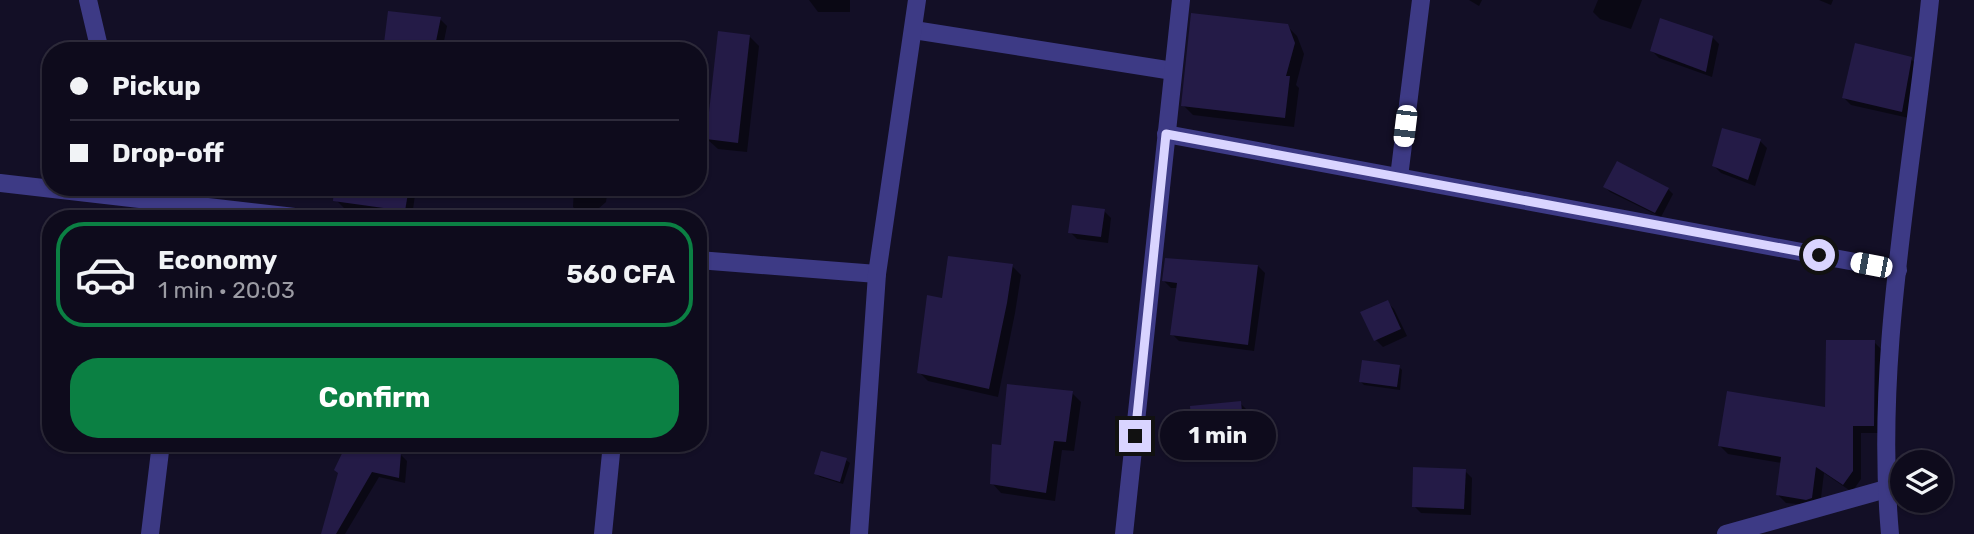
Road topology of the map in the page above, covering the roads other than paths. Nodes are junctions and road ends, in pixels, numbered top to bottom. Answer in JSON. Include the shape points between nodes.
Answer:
{"nodes":[{"id":1,"x":88,"y":0,"type":"edge"},
{"id":2,"x":917,"y":0,"type":"edge"},
{"id":3,"x":1181,"y":0,"type":"edge"},
{"id":4,"x":1421,"y":0,"type":"edge"},
{"id":5,"x":1930,"y":0,"type":"edge"},
{"id":6,"x":914,"y":30,"type":"junction"},
{"id":7,"x":98,"y":42,"type":"edge"},
{"id":8,"x":1173,"y":71,"type":"junction"},
{"id":9,"x":1166,"y":134,"type":"junction"},
{"id":10,"x":1399,"y":177,"type":"junction"},
{"id":11,"x":0,"y":183,"type":"edge"},
{"id":12,"x":42,"y":189,"type":"edge"},
{"id":13,"x":85,"y":196,"type":"edge"},
{"id":14,"x":177,"y":210,"type":"edge"},
{"id":15,"x":707,"y":261,"type":"edge"},
{"id":16,"x":1898,"y":270,"type":"junction"},
{"id":17,"x":877,"y":274,"type":"junction"},
{"id":18,"x":161,"y":452,"type":"edge"},
{"id":19,"x":611,"y":452,"type":"edge"},
{"id":20,"x":1886,"y":489,"type":"junction"},
{"id":21,"x":150,"y":534,"type":"edge"},
{"id":22,"x":603,"y":534,"type":"edge"},
{"id":23,"x":859,"y":534,"type":"edge"},
{"id":24,"x":1124,"y":534,"type":"edge"},
{"id":25,"x":1726,"y":534,"type":"edge"},
{"id":26,"x":1890,"y":534,"type":"edge"}],
"edges":[{"from":1,"to":7,"type":"street"},
{"from":2,"to":6,"type":"street"},
{"from":3,"to":8,"type":"street"},
{"from":4,"to":10,"type":"street"},
{"from":5,"to":16,"type":"street"},
{"from":6,"to":8,"type":"street"},
{"from":6,"to":17,"type":"street"},
{"from":8,"to":9,"type":"street"},
{"from":9,"to":10,"type":"street"},
{"from":9,"to":24,"type":"street"},
{"from":10,"to":16,"type":"street"},
{"from":11,"to":12,"type":"street"},
{"from":13,"to":14,"type":"street"},
{"from":15,"to":17,"type":"street"},
{"from":16,"to":20,"type":"street"},
{"from":17,"to":23,"type":"street"},
{"from":18,"to":21,"type":"street"},
{"from":19,"to":22,"type":"street"},
{"from":20,"to":25,"type":"street"},
{"from":20,"to":26,"type":"street"}]}
